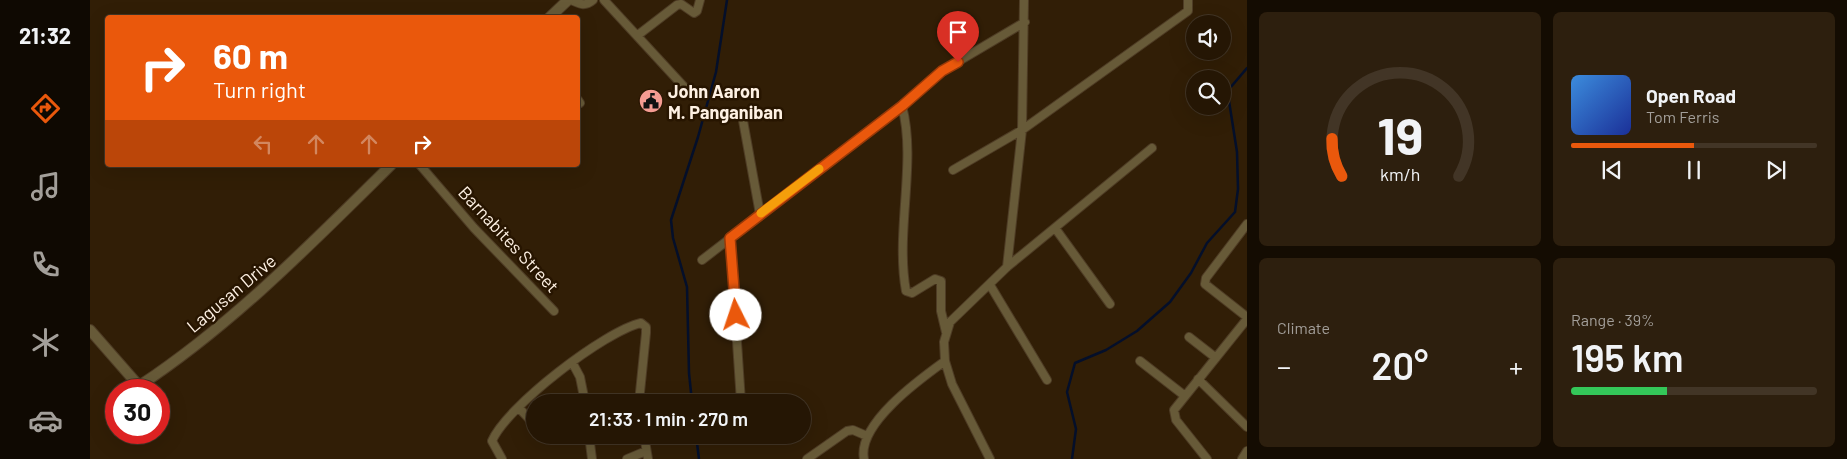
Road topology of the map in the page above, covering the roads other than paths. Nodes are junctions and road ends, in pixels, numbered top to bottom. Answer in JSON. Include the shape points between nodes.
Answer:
{"nodes":[{"id":1,"x":570,"y":0,"type":"edge"},
{"id":2,"x":593,"y":0,"type":"edge"},
{"id":3,"x":604,"y":0,"type":"edge"},
{"id":4,"x":700,"y":0,"type":"edge"},
{"id":5,"x":1024,"y":0,"type":"edge"},
{"id":6,"x":1188,"y":0,"type":"edge"},
{"id":7,"x":552,"y":15,"type":"edge"},
{"id":8,"x":1025,"y":22,"type":"junction"},
{"id":9,"x":638,"y":36,"type":"junction"},
{"id":10,"x":686,"y":89,"type":"dead end"},
{"id":11,"x":902,"y":106,"type":"junction"},
{"id":12,"x":742,"y":115,"type":"dead end"},
{"id":13,"x":1022,"y":130,"type":"junction"},
{"id":14,"x":1152,"y":148,"type":"dead end"},
{"id":15,"x":389,"y":167,"type":"edge"},
{"id":16,"x":422,"y":167,"type":"edge"},
{"id":17,"x":954,"y":170,"type":"dead end"},
{"id":18,"x":760,"y":214,"type":"junction"},
{"id":19,"x":1247,"y":224,"type":"edge"},
{"id":20,"x":1055,"y":228,"type":"junction"},
{"id":21,"x":730,"y":238,"type":"junction"},
{"id":22,"x":702,"y":260,"type":"dead end"},
{"id":23,"x":1007,"y":267,"type":"junction"},
{"id":24,"x":990,"y":285,"type":"junction"},
{"id":25,"x":1110,"y":304,"type":"dead end"},
{"id":26,"x":554,"y":311,"type":"dead end"},
{"id":27,"x":1246,"y":315,"type":"edge"},
{"id":28,"x":90,"y":330,"type":"edge"},
{"id":29,"x":946,"y":332,"type":"junction"},
{"id":30,"x":1189,"y":337,"type":"dead end"},
{"id":31,"x":1216,"y":358,"type":"junction"},
{"id":32,"x":945,"y":361,"type":"junction"},
{"id":33,"x":1140,"y":361,"type":"dead end"},
{"id":34,"x":572,"y":362,"type":"junction"},
{"id":35,"x":1198,"y":379,"type":"junction"},
{"id":36,"x":1047,"y":380,"type":"dead end"},
{"id":37,"x":583,"y":394,"type":"edge"},
{"id":38,"x":639,"y":394,"type":"edge"},
{"id":39,"x":740,"y":394,"type":"edge"},
{"id":40,"x":1185,"y":396,"type":"junction"},
{"id":41,"x":519,"y":408,"type":"junction"},
{"id":42,"x":526,"y":415,"type":"edge"},
{"id":43,"x":1247,"y":427,"type":"edge"},
{"id":44,"x":867,"y":436,"type":"junction"},
{"id":45,"x":590,"y":444,"type":"edge"},
{"id":46,"x":1247,"y":451,"type":"edge"},
{"id":47,"x":647,"y":455,"type":"edge"},
{"id":48,"x":987,"y":457,"type":"edge"},
{"id":49,"x":502,"y":459,"type":"edge"},
{"id":50,"x":592,"y":459,"type":"edge"},
{"id":51,"x":627,"y":459,"type":"edge"},
{"id":52,"x":807,"y":459,"type":"edge"},
{"id":53,"x":864,"y":459,"type":"edge"},
{"id":54,"x":1207,"y":459,"type":"edge"},
{"id":55,"x":1242,"y":459,"type":"edge"}],
"edges":[{"from":1,"to":2,"type":"street","via":[[583,5]]},
{"from":1,"to":7,"type":"street"},
{"from":3,"to":9,"type":"street"},
{"from":4,"to":9,"type":"street","via":[[694,13],[677,5]]},
{"from":5,"to":8,"type":"street"},
{"from":6,"to":13,"type":"street","via":[[1188,11]]},
{"from":8,"to":11,"type":"street","via":[[942,71]]},
{"from":8,"to":13,"type":"street"},
{"from":9,"to":10,"type":"street"},
{"from":11,"to":18,"type":"street"},
{"from":11,"to":29,"type":"street","via":[[905,117],[906,172],[902,223],[906,291],[912,293],[935,279],[941,281],[941,311]]},
{"from":12,"to":18,"type":"street"},
{"from":13,"to":17,"type":"street"},
{"from":13,"to":23,"type":"street"},
{"from":14,"to":20,"type":"street"},
{"from":15,"to":28,"type":"street","name":"Lagusan Drive","via":[[280,274],[198,343],[139,386]]},
{"from":16,"to":26,"type":"street","name":"Barnabites Street","via":[[474,228]]},
{"from":18,"to":21,"type":"street"},
{"from":19,"to":27,"type":"street","via":[[1206,278],[1205,284]]},
{"from":20,"to":23,"type":"street"},
{"from":20,"to":25,"type":"street"},
{"from":21,"to":22,"type":"street"},
{"from":21,"to":39,"type":"street"},
{"from":23,"to":24,"type":"street"},
{"from":24,"to":29,"type":"street","via":[[955,316]]},
{"from":24,"to":36,"type":"street"},
{"from":27,"to":31,"type":"street"},
{"from":29,"to":32,"type":"street"},
{"from":30,"to":31,"type":"street"},
{"from":31,"to":35,"type":"street"},
{"from":32,"to":44,"type":"street","via":[[887,410]]},
{"from":32,"to":48,"type":"street","via":[[961,406]]},
{"from":33,"to":40,"type":"street"},
{"from":34,"to":37,"type":"street","via":[[580,377]]},
{"from":34,"to":38,"type":"street","via":[[623,330],[637,323],[644,324],[646,342]]},
{"from":34,"to":41,"type":"street"},
{"from":35,"to":40,"type":"street"},
{"from":35,"to":43,"type":"street"},
{"from":40,"to":54,"type":"street","via":[[1173,414]]},
{"from":41,"to":42,"type":"street"},
{"from":41,"to":49,"type":"street","via":[[508,417],[492,441]]},
{"from":44,"to":52,"type":"street","via":[[848,431]]},
{"from":44,"to":53,"type":"street","via":[[862,452]]},
{"from":45,"to":50,"type":"street"},
{"from":46,"to":55,"type":"street"},
{"from":47,"to":51,"type":"street"}]}
